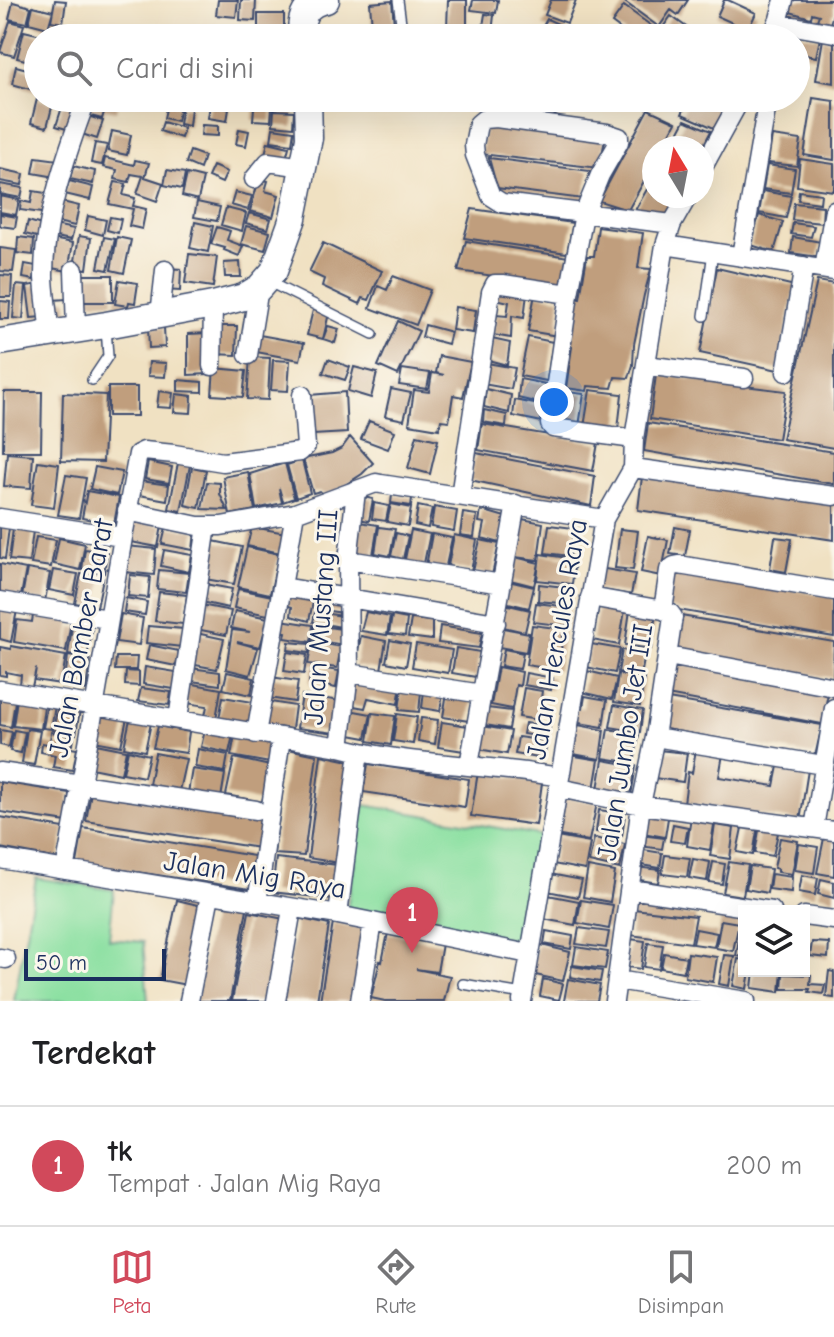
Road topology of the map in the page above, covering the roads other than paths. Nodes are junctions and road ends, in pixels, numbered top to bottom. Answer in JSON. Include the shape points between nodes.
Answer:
{"nodes":[{"id":1,"x":398,"y":0,"type":"edge"},
{"id":2,"x":784,"y":0,"type":"edge"},
{"id":3,"x":315,"y":2,"type":"edge"},
{"id":4,"x":301,"y":24,"type":"edge"},
{"id":5,"x":401,"y":24,"type":"edge"},
{"id":6,"x":778,"y":24,"type":"edge"},
{"id":7,"x":810,"y":32,"type":"edge"},
{"id":8,"x":834,"y":33,"type":"edge"},
{"id":9,"x":82,"y":112,"type":"edge"},
{"id":10,"x":308,"y":112,"type":"edge"},
{"id":11,"x":733,"y":112,"type":"edge"},
{"id":12,"x":766,"y":112,"type":"edge"},
{"id":13,"x":714,"y":147,"type":"edge"},
{"id":14,"x":304,"y":167,"type":"junction"},
{"id":15,"x":254,"y":179,"type":"dead end"},
{"id":16,"x":681,"y":208,"type":"edge"},
{"id":17,"x":834,"y":210,"type":"edge"},
{"id":18,"x":584,"y":214,"type":"junction"},
{"id":19,"x":672,"y":224,"type":"junction"},
{"id":20,"x":665,"y":245,"type":"junction"},
{"id":21,"x":713,"y":252,"type":"junction"},
{"id":22,"x":741,"y":256,"type":"junction"},
{"id":23,"x":804,"y":266,"type":"junction"},
{"id":24,"x":74,"y":270,"type":"dead end"},
{"id":25,"x":165,"y":270,"type":"dead end"},
{"id":26,"x":829,"y":270,"type":"edge"},
{"id":27,"x":263,"y":284,"type":"junction"},
{"id":28,"x":569,"y":294,"type":"junction"},
{"id":29,"x":213,"y":305,"type":"junction"},
{"id":30,"x":160,"y":315,"type":"junction"},
{"id":31,"x":704,"y":316,"type":"dead end"},
{"id":32,"x":106,"y":325,"type":"junction"},
{"id":33,"x":76,"y":330,"type":"junction"},
{"id":34,"x":50,"y":334,"type":"junction"},
{"id":35,"x":373,"y":334,"type":"dead end"},
{"id":36,"x":0,"y":342,"type":"edge"},
{"id":37,"x":248,"y":355,"type":"dead end"},
{"id":38,"x":646,"y":365,"type":"junction"},
{"id":39,"x":212,"y":366,"type":"dead end"},
{"id":40,"x":786,"y":372,"type":"dead end"},
{"id":41,"x":744,"y":378,"type":"dead end"},
{"id":42,"x":92,"y":380,"type":"dead end"},
{"id":43,"x":302,"y":395,"type":"dead end"},
{"id":44,"x":634,"y":439,"type":"junction"},
{"id":45,"x":633,"y":468,"type":"junction"},
{"id":46,"x":356,"y":491,"type":"junction"},
{"id":47,"x":460,"y":496,"type":"junction"},
{"id":48,"x":834,"y":496,"type":"edge"},
{"id":49,"x":516,"y":504,"type":"junction"},
{"id":50,"x":127,"y":511,"type":"junction"},
{"id":51,"x":295,"y":513,"type":"junction"},
{"id":52,"x":0,"y":518,"type":"edge"},
{"id":53,"x":604,"y":519,"type":"junction"},
{"id":54,"x":207,"y":526,"type":"junction"},
{"id":55,"x":122,"y":537,"type":"junction"},
{"id":56,"x":348,"y":560,"type":"junction"},
{"id":57,"x":502,"y":584,"type":"junction"},
{"id":58,"x":283,"y":587,"type":"junction"},
{"id":59,"x":834,"y":591,"type":"edge"},
{"id":60,"x":590,"y":597,"type":"junction"},
{"id":61,"x":349,"y":599,"type":"junction"},
{"id":62,"x":0,"y":601,"type":"edge"},
{"id":63,"x":663,"y":610,"type":"junction"},
{"id":64,"x":108,"y":619,"type":"junction"},
{"id":65,"x":496,"y":623,"type":"junction"},
{"id":66,"x":668,"y":656,"type":"junction"},
{"id":67,"x":349,"y":673,"type":"junction"},
{"id":68,"x":834,"y":687,"type":"edge"},
{"id":69,"x":0,"y":690,"type":"edge"},
{"id":70,"x":482,"y":694,"type":"junction"},
{"id":71,"x":95,"y":705,"type":"junction"},
{"id":72,"x":834,"y":708,"type":"edge"},
{"id":73,"x":178,"y":719,"type":"junction"},
{"id":74,"x":256,"y":734,"type":"junction"},
{"id":75,"x":655,"y":737,"type":"junction"},
{"id":76,"x":281,"y":738,"type":"junction"},
{"id":77,"x":340,"y":747,"type":"junction"},
{"id":78,"x":359,"y":752,"type":"junction"},
{"id":79,"x":469,"y":765,"type":"junction"},
{"id":80,"x":823,"y":765,"type":"junction"},
{"id":81,"x":0,"y":772,"type":"edge"},
{"id":82,"x":559,"y":783,"type":"junction"},
{"id":83,"x":82,"y":785,"type":"junction"},
{"id":84,"x":641,"y":805,"type":"junction"},
{"id":85,"x":256,"y":810,"type":"dead end"},
{"id":86,"x":814,"y":828,"type":"junction"},
{"id":87,"x":834,"y":831,"type":"edge"},
{"id":88,"x":0,"y":859,"type":"edge"},
{"id":89,"x":65,"y":870,"type":"junction"},
{"id":90,"x":210,"y":895,"type":"junction"},
{"id":91,"x":629,"y":895,"type":"junction"},
{"id":92,"x":257,"y":903,"type":"junction"},
{"id":93,"x":738,"y":907,"type":"edge"},
{"id":94,"x":292,"y":909,"type":"junction"},
{"id":95,"x":338,"y":915,"type":"junction"},
{"id":96,"x":738,"y":917,"type":"edge"},
{"id":97,"x":834,"y":920,"type":"edge"},
{"id":98,"x":373,"y":922,"type":"junction"},
{"id":99,"x":810,"y":922,"type":"edge"},
{"id":100,"x":810,"y":923,"type":"edge"},
{"id":101,"x":834,"y":932,"type":"edge"},
{"id":102,"x":529,"y":954,"type":"junction"},
{"id":103,"x":617,"y":980,"type":"junction"},
{"id":104,"x":463,"y":984,"type":"dead end"},
{"id":105,"x":635,"y":992,"type":"edge"},
{"id":106,"x":522,"y":997,"type":"edge"},
{"id":107,"x":719,"y":999,"type":"edge"},
{"id":108,"x":189,"y":1001,"type":"edge"},
{"id":109,"x":276,"y":1001,"type":"edge"},
{"id":110,"x":360,"y":1001,"type":"edge"},
{"id":111,"x":614,"y":1001,"type":"edge"},
{"id":112,"x":746,"y":1001,"type":"edge"}],
"edges":[{"from":1,"to":5,"type":"lane"},
{"from":2,"to":6,"type":"street"},
{"from":3,"to":4,"type":"main road"},
{"from":7,"to":8,"type":"street"},
{"from":9,"to":34,"type":"street","via":[[50,222],[44,277]]},
{"from":10,"to":14,"type":"main road"},
{"from":11,"to":13,"type":"street"},
{"from":12,"to":22,"type":"street"},
{"from":14,"to":15,"type":"street","via":[[268,162]]},
{"from":14,"to":27,"type":"main road","via":[[280,258]]},
{"from":16,"to":19,"type":"street","name":"Jalan Hercules Raya"},
{"from":17,"to":26,"type":"street"},
{"from":18,"to":18,"type":"street","via":[[495,200],[474,145],[478,124],[496,118],[619,137]]},
{"from":18,"to":19,"type":"street"},
{"from":18,"to":28,"type":"street"},
{"from":19,"to":20,"type":"street","name":"Jalan Hercules Raya"},
{"from":20,"to":21,"type":"street"},
{"from":20,"to":38,"type":"street","name":"Jalan Hercules Raya"},
{"from":21,"to":22,"type":"street"},
{"from":21,"to":31,"type":"lane"},
{"from":22,"to":23,"type":"street"},
{"from":23,"to":26,"type":"street"},
{"from":23,"to":40,"type":"street"},
{"from":24,"to":33,"type":"street"},
{"from":25,"to":30,"type":"street"},
{"from":27,"to":29,"type":"main road","via":[[244,297]]},
{"from":27,"to":35,"type":"lane"},
{"from":27,"to":37,"type":"street"},
{"from":28,"to":44,"type":"street","via":[[551,427]]},
{"from":28,"to":47,"type":"street","via":[[495,284]]},
{"from":29,"to":30,"type":"main road"},
{"from":29,"to":39,"type":"street"},
{"from":30,"to":32,"type":"main road"},
{"from":32,"to":33,"type":"main road"},
{"from":32,"to":42,"type":"lane","via":[[108,356]]},
{"from":33,"to":34,"type":"main road"},
{"from":34,"to":36,"type":"main road"},
{"from":38,"to":41,"type":"street"},
{"from":38,"to":44,"type":"street","name":"Jalan Hercules Raya"},
{"from":43,"to":50,"type":"street","via":[[306,446],[300,452],[223,462],[144,451],[138,454]]},
{"from":44,"to":45,"type":"street","name":"Jalan Hercules Raya"},
{"from":45,"to":48,"type":"street"},
{"from":45,"to":53,"type":"street","name":"Jalan Hercules Raya"},
{"from":46,"to":47,"type":"street","name":"Jalan Bomber Barat","via":[[376,483]]},
{"from":46,"to":51,"type":"street","name":"Jalan Bomber Barat"},
{"from":46,"to":56,"type":"street","name":"Jalan Mustang III"},
{"from":47,"to":49,"type":"street","name":"Jalan Bomber Barat"},
{"from":49,"to":53,"type":"street","name":"Jalan Bomber Barat"},
{"from":49,"to":57,"type":"street"},
{"from":50,"to":54,"type":"street","name":"Jalan Bomber Barat"},
{"from":50,"to":55,"type":"street","name":"Jalan Bomber Barat"},
{"from":51,"to":54,"type":"street","name":"Jalan Bomber Barat"},
{"from":51,"to":58,"type":"street"},
{"from":52,"to":55,"type":"street"},
{"from":53,"to":60,"type":"street","name":"Jalan Hercules Raya"},
{"from":54,"to":73,"type":"street"},
{"from":55,"to":64,"type":"street","name":"Jalan Bomber Barat"},
{"from":56,"to":57,"type":"street"},
{"from":56,"to":61,"type":"street","name":"Jalan Mustang III"},
{"from":57,"to":65,"type":"street"},
{"from":58,"to":61,"type":"street"},
{"from":58,"to":74,"type":"street"},
{"from":59,"to":63,"type":"street","name":"Jalan Jumbo Jet III","via":[[674,566]]},
{"from":60,"to":63,"type":"street"},
{"from":60,"to":82,"type":"street","name":"Jalan Hercules Raya"},
{"from":61,"to":65,"type":"street"},
{"from":61,"to":67,"type":"street","name":"Jalan Mustang III"},
{"from":62,"to":64,"type":"street"},
{"from":63,"to":66,"type":"street","name":"Jalan Jumbo Jet III","via":[[673,617]]},
{"from":64,"to":71,"type":"street","name":"Jalan Bomber Barat"},
{"from":65,"to":70,"type":"street"},
{"from":66,"to":68,"type":"street"},
{"from":66,"to":75,"type":"street","name":"Jalan Jumbo Jet III"},
{"from":67,"to":70,"type":"street"},
{"from":67,"to":77,"type":"street","name":"Jalan Mustang III"},
{"from":69,"to":71,"type":"street"},
{"from":70,"to":79,"type":"street"},
{"from":71,"to":73,"type":"street"},
{"from":71,"to":83,"type":"street","name":"Jalan Bomber Barat"},
{"from":72,"to":80,"type":"street"},
{"from":73,"to":74,"type":"street"},
{"from":74,"to":76,"type":"street"},
{"from":75,"to":80,"type":"street"},
{"from":75,"to":84,"type":"street","name":"Jalan Jumbo Jet III"},
{"from":76,"to":77,"type":"street"},
{"from":76,"to":92,"type":"street"},
{"from":77,"to":78,"type":"street"},
{"from":78,"to":79,"type":"street"},
{"from":78,"to":95,"type":"street"},
{"from":79,"to":82,"type":"street"},
{"from":80,"to":86,"type":"street"},
{"from":81,"to":83,"type":"street"},
{"from":82,"to":84,"type":"street"},
{"from":82,"to":102,"type":"street","name":"Jalan Hercules Raya"},
{"from":83,"to":85,"type":"street"},
{"from":83,"to":89,"type":"street","name":"Jalan Bomber Barat"},
{"from":84,"to":86,"type":"street"},
{"from":84,"to":91,"type":"street","name":"Jalan Jumbo Jet III"},
{"from":86,"to":87,"type":"street"},
{"from":88,"to":89,"type":"street","name":"Jalan Mig Raya"},
{"from":89,"to":90,"type":"street","name":"Jalan Mig Raya"},
{"from":90,"to":92,"type":"street","name":"Jalan Mig Raya"},
{"from":90,"to":108,"type":"street"},
{"from":91,"to":93,"type":"street"},
{"from":91,"to":96,"type":"street"},
{"from":91,"to":103,"type":"street","name":"Jalan Jumbo Jet III"},
{"from":92,"to":94,"type":"street","name":"Jalan Mig Raya"},
{"from":94,"to":95,"type":"street","name":"Jalan Mig Raya"},
{"from":94,"to":109,"type":"street"},
{"from":95,"to":98,"type":"street","name":"Jalan Mig Raya"},
{"from":97,"to":99,"type":"street"},
{"from":98,"to":102,"type":"street","name":"Jalan Mig Raya"},
{"from":98,"to":110,"type":"street"},
{"from":100,"to":101,"type":"street"},
{"from":102,"to":106,"type":"street","name":"Jalan Hercules Raya"},
{"from":103,"to":105,"type":"street"},
{"from":103,"to":111,"type":"street","name":"Jalan Jumbo Jet III"},
{"from":104,"to":106,"type":"lane"},
{"from":105,"to":107,"type":"street"},
{"from":107,"to":112,"type":"street"}]}
